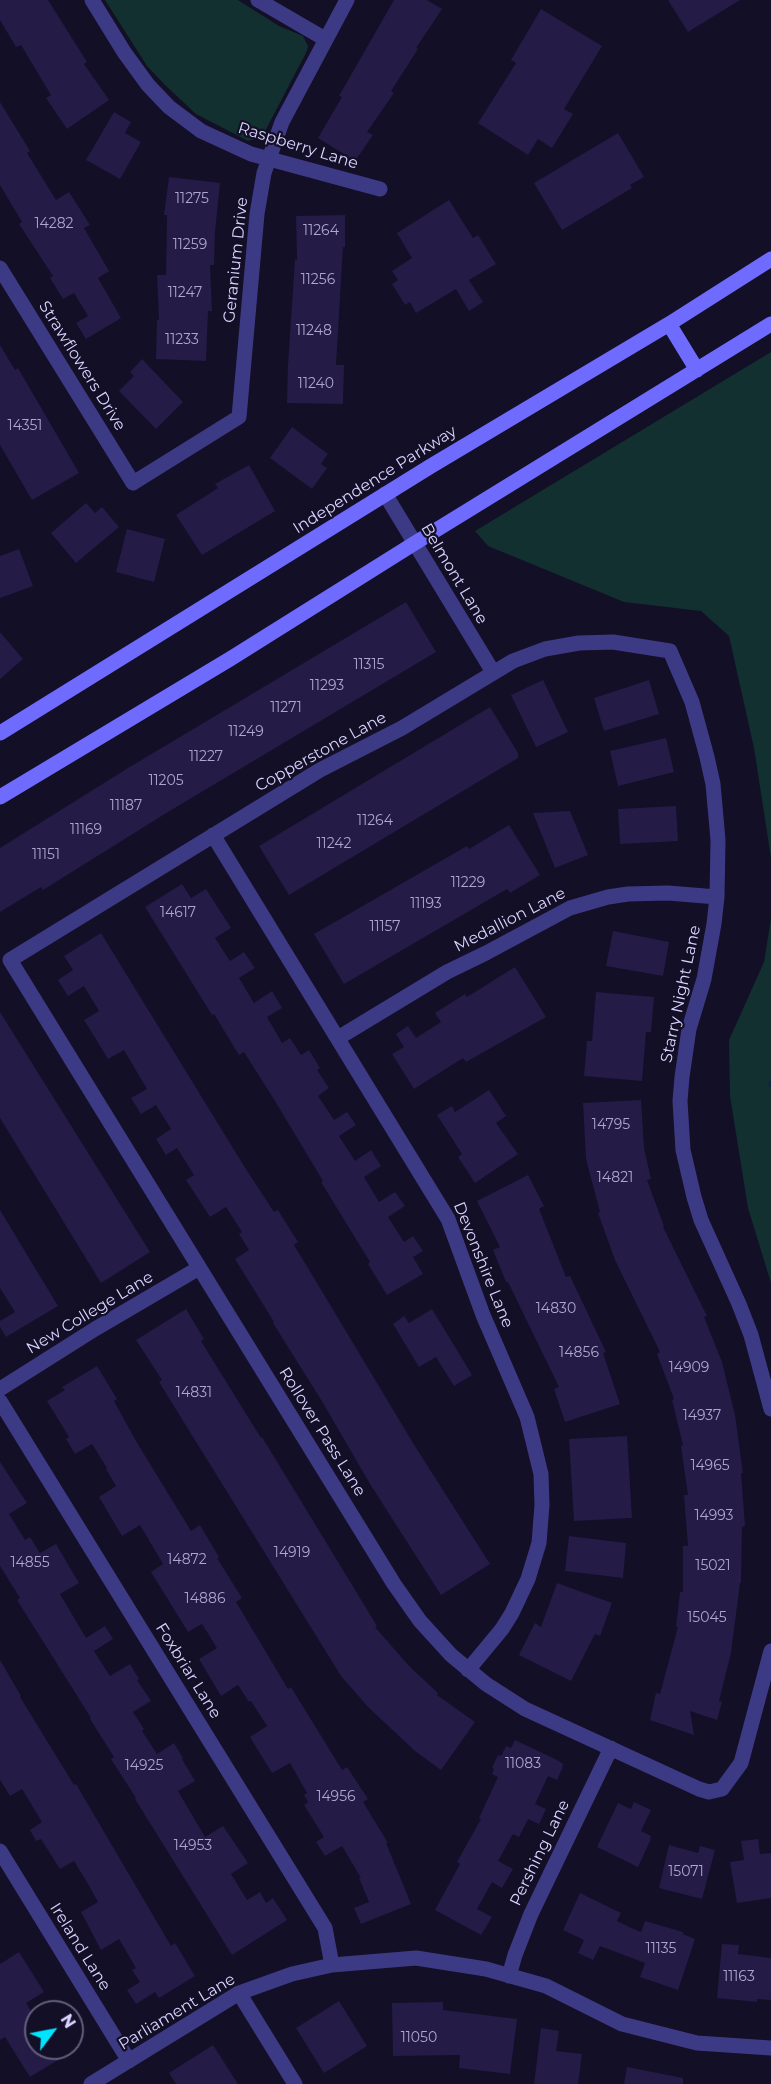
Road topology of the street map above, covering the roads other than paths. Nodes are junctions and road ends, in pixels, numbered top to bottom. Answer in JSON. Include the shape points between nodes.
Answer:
{"nodes":[{"id":1,"x":92,"y":0,"type":"edge"},
{"id":2,"x":258,"y":0,"type":"edge"},
{"id":3,"x":347,"y":0,"type":"edge"},
{"id":4,"x":325,"y":39,"type":"junction"},
{"id":5,"x":268,"y":159,"type":"junction"},
{"id":6,"x":380,"y":189,"type":"dead end"},
{"id":7,"x":771,"y":259,"type":"edge"},
{"id":8,"x":0,"y":268,"type":"edge"},
{"id":9,"x":669,"y":324,"type":"junction"},
{"id":10,"x":771,"y":324,"type":"edge"},
{"id":11,"x":697,"y":370,"type":"junction"},
{"id":12,"x":133,"y":483,"type":"joint"},
{"id":13,"x":385,"y":494,"type":"junction"},
{"id":14,"x":415,"y":543,"type":"junction"},
{"id":15,"x":670,"y":651,"type":"joint"},
{"id":16,"x":493,"y":672,"type":"junction"},
{"id":17,"x":0,"y":733,"type":"edge"},
{"id":18,"x":0,"y":797,"type":"edge"},
{"id":19,"x":213,"y":835,"type":"junction"},
{"id":20,"x":717,"y":897,"type":"junction"},
{"id":21,"x":10,"y":960,"type":"joint"},
{"id":22,"x":338,"y":1038,"type":"junction"},
{"id":23,"x":200,"y":1268,"type":"junction"},
{"id":24,"x":0,"y":1389,"type":"edge"},
{"id":25,"x":0,"y":1401,"type":"edge"},
{"id":26,"x":771,"y":1409,"type":"edge"},
{"id":27,"x":771,"y":1651,"type":"edge"},
{"id":28,"x":468,"y":1670,"type":"junction"},
{"id":29,"x":611,"y":1748,"type":"junction"},
{"id":30,"x":0,"y":1851,"type":"edge"},
{"id":31,"x":332,"y":1965,"type":"junction"},
{"id":32,"x":509,"y":1976,"type":"junction"},
{"id":33,"x":239,"y":1993,"type":"junction"},
{"id":34,"x":771,"y":2048,"type":"edge"},
{"id":35,"x":129,"y":2061,"type":"junction"},
{"id":36,"x":92,"y":2084,"type":"edge"},
{"id":37,"x":295,"y":2084,"type":"edge"}],
"edges":[{"from":1,"to":5,"type":"street","name":"Raspberry Lane","via":[[135,69],[169,107],[220,141]]},
{"from":2,"to":4,"type":"street"},
{"from":3,"to":4,"type":"street","name":"Geranium Drive"},
{"from":4,"to":5,"type":"street","name":"Geranium Drive","via":[[282,122]]},
{"from":5,"to":6,"type":"street","name":"Raspberry Lane"},
{"from":5,"to":12,"type":"street","name":"Geranium Drive","via":[[257,214],[239,417]]},
{"from":7,"to":9,"type":"main road","name":"Independence Parkway"},
{"from":8,"to":12,"type":"street","name":"Strawflowers Drive"},
{"from":9,"to":11,"type":"main road"},
{"from":9,"to":13,"type":"main road","name":"Independence Parkway"},
{"from":10,"to":11,"type":"main road"},
{"from":11,"to":14,"type":"main road"},
{"from":13,"to":14,"type":"street","name":"Belmont Lane"},
{"from":13,"to":17,"type":"main road","name":"Independence Parkway"},
{"from":14,"to":16,"type":"street","name":"Belmont Lane"},
{"from":14,"to":18,"type":"main road"},
{"from":15,"to":16,"type":"street","name":"Copperstone Lane","via":[[613,642],[579,643],[528,655]]},
{"from":15,"to":20,"type":"street","name":"Starry Night Lane","via":[[700,729],[713,784],[718,840]]},
{"from":16,"to":19,"type":"street","name":"Copperstone Lane"},
{"from":19,"to":21,"type":"street","name":"Copperstone Lane"},
{"from":19,"to":22,"type":"street","name":"Devonshire Lane"},
{"from":20,"to":22,"type":"street","name":"Medallion Lane","via":[[628,894],[570,908],[441,976]]},
{"from":20,"to":26,"type":"street","name":"Starry Night Lane","via":[[710,952],[684,1053],[680,1101],[683,1150],[701,1220],[740,1304]]},
{"from":21,"to":23,"type":"street","name":"Rollover Pass Lane"},
{"from":22,"to":28,"type":"street","name":"Devonshire Lane","via":[[448,1219],[483,1315],[519,1396],[538,1459],[541,1524],[531,1570],[502,1629]]},
{"from":23,"to":24,"type":"street","name":"New College Lane"},
{"from":23,"to":28,"type":"street","name":"Rollover Pass Lane","via":[[406,1603]]},
{"from":25,"to":31,"type":"street","name":"Foxbriar Lane","via":[[325,1928]]},
{"from":27,"to":29,"type":"street","name":"Rollover Pass Lane","via":[[741,1763],[722,1789],[699,1789]]},
{"from":28,"to":29,"type":"street","name":"Rollover Pass Lane","via":[[525,1709]]},
{"from":29,"to":32,"type":"street","name":"Pershing Lane","via":[[531,1914]]},
{"from":30,"to":35,"type":"street","name":"Ireland Lane"},
{"from":31,"to":32,"type":"street","name":"Parliament Lane","via":[[416,1958]]},
{"from":31,"to":33,"type":"street","name":"Parliament Lane"},
{"from":32,"to":34,"type":"street","name":"Parliament Lane","via":[[546,1986],[622,2024],[697,2043]]},
{"from":33,"to":35,"type":"street","name":"Parliament Lane"},
{"from":33,"to":37,"type":"street"},
{"from":35,"to":36,"type":"street","name":"Parliament Lane"}]}
